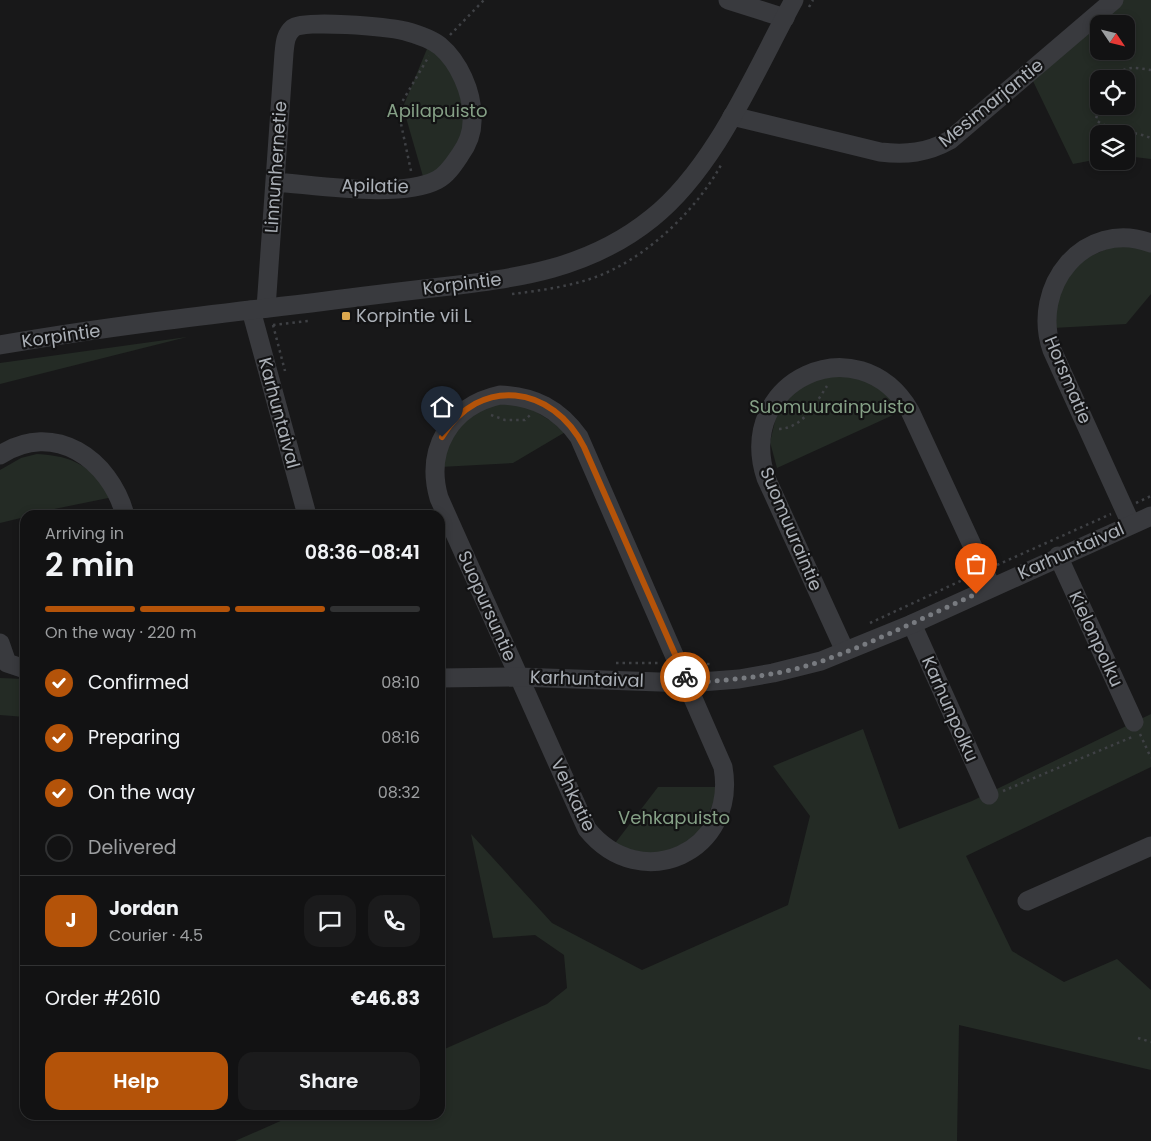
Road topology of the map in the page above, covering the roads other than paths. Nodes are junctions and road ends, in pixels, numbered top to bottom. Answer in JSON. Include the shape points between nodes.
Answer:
{"nodes":[{"id":1,"x":728,"y":0,"type":"edge"},
{"id":2,"x":1114,"y":0,"type":"edge"},
{"id":3,"x":801,"y":4,"type":"edge"},
{"id":4,"x":785,"y":18,"type":"junction"},
{"id":5,"x":293,"y":27,"type":"joint"},
{"id":6,"x":732,"y":116,"type":"junction"},
{"id":7,"x":275,"y":182,"type":"junction"},
{"id":8,"x":1151,"y":243,"type":"edge"},
{"id":9,"x":263,"y":315,"type":"junction"},
{"id":10,"x":0,"y":345,"type":"edge"},
{"id":11,"x":0,"y":455,"type":"edge"},
{"id":12,"x":123,"y":510,"type":"edge"},
{"id":13,"x":306,"y":510,"type":"edge"},
{"id":14,"x":1127,"y":516,"type":"junction"},
{"id":15,"x":1151,"y":516,"type":"edge"},
{"id":16,"x":1058,"y":556,"type":"junction"},
{"id":17,"x":988,"y":578,"type":"junction"},
{"id":18,"x":912,"y":624,"type":"junction"},
{"id":19,"x":0,"y":644,"type":"edge"},
{"id":20,"x":845,"y":651,"type":"junction"},
{"id":21,"x":20,"y":667,"type":"edge"},
{"id":22,"x":518,"y":677,"type":"junction"},
{"id":23,"x":445,"y":678,"type":"edge"},
{"id":24,"x":688,"y":683,"type":"junction"},
{"id":25,"x":1137,"y":728,"type":"road end"},
{"id":26,"x":989,"y":795,"type":"road end"},
{"id":27,"x":1151,"y":846,"type":"edge"},
{"id":28,"x":1027,"y":902,"type":"dead end"}],
"edges":[{"from":1,"to":4,"type":"street"},
{"from":2,"to":6,"type":"street","name":"Mesimarjantie","via":[[950,140],[935,149],[902,154],[880,152]]},
{"from":3,"to":4,"type":"street","name":"Korpintie"},
{"from":4,"to":6,"type":"street","name":"Korpintie"},
{"from":5,"to":7,"type":"street","name":"Linnunhernetie","via":[[286,36],[284,53]]},
{"from":5,"to":7,"type":"street","name":"Apilatie","via":[[305,23],[372,27],[425,37],[438,45],[463,76],[472,104],[473,125],[466,147],[451,168],[438,180],[414,188]]},
{"from":6,"to":9,"type":"street","name":"Korpintie","via":[[708,156],[674,198],[630,234],[579,261],[514,278]]},
{"from":7,"to":9,"type":"street","name":"Linnunhernetie"},
{"from":8,"to":14,"type":"street","name":"Horsmatie","via":[[1112,240],[1079,253],[1055,280],[1046,315],[1052,350]]},
{"from":9,"to":10,"type":"street","name":"Korpintie"},
{"from":9,"to":13,"type":"street","name":"Karhuntaival"},
{"from":11,"to":12,"type":"street","via":[[17,446],[35,442],[73,449],[93,462],[111,480]]},
{"from":14,"to":15,"type":"street","name":"Karhuntaival"},
{"from":14,"to":16,"type":"street","name":"Karhuntaival"},
{"from":16,"to":17,"type":"street","name":"Karhuntaival"},
{"from":16,"to":25,"type":"street","name":"Kielonpolku"},
{"from":17,"to":18,"type":"street","name":"Karhuntaival"},
{"from":17,"to":20,"type":"street","name":"Suomuuraintie","via":[[904,401],[887,383],[872,374],[830,368],[807,374],[786,387],[771,406],[762,429],[760,454],[766,478]]},
{"from":18,"to":20,"type":"street","name":"Karhuntaival"},
{"from":18,"to":26,"type":"street","name":"Karhunpolku"},
{"from":19,"to":21,"type":"street","via":[[7,663]]},
{"from":20,"to":24,"type":"street","name":"Karhuntaival","via":[[821,661],[773,673]]},
{"from":22,"to":23,"type":"street","name":"Karhuntaival"},
{"from":22,"to":24,"type":"street","name":"Karhuntaival"},
{"from":22,"to":24,"type":"street","name":"Vehkatie","via":[[594,839],[614,854],[649,862],[673,859],[695,847],[713,828],[723,805],[726,786],[723,767]]},
{"from":22,"to":24,"type":"street","name":"Suopursuntie","via":[[436,486],[435,461],[442,437],[456,417],[471,406],[500,395],[524,397],[541,403],[563,419],[579,437]]},
{"from":27,"to":28,"type":"street"}]}
